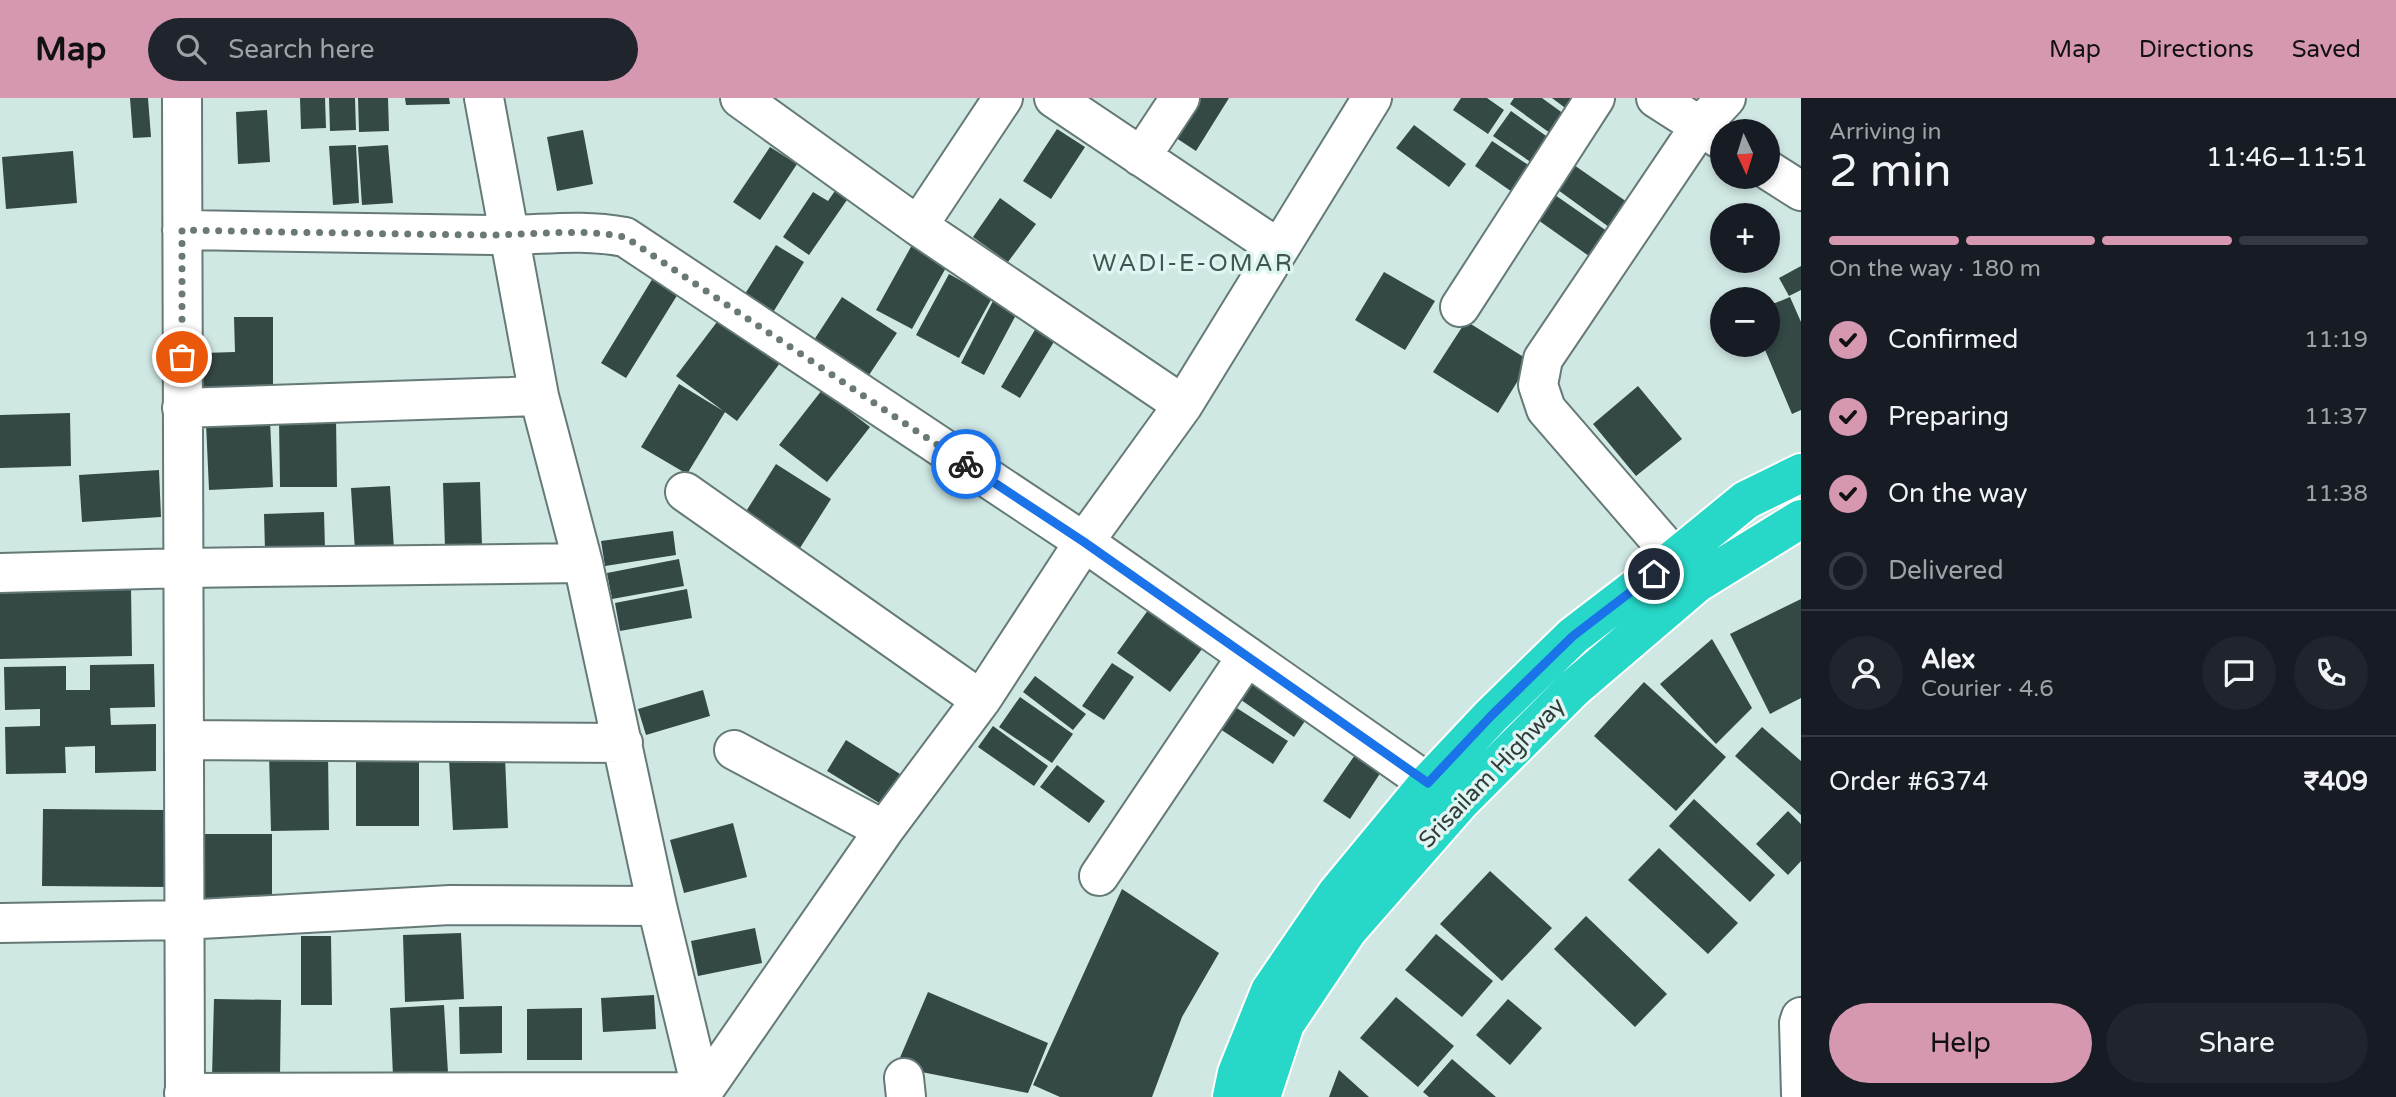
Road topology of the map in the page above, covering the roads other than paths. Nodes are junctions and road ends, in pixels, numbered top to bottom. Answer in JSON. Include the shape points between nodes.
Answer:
{"nodes":[{"id":1,"x":182,"y":98,"type":"edge"},
{"id":2,"x":484,"y":98,"type":"edge"},
{"id":3,"x":740,"y":98,"type":"edge"},
{"id":4,"x":1003,"y":98,"type":"edge"},
{"id":5,"x":1054,"y":98,"type":"edge"},
{"id":6,"x":1180,"y":98,"type":"edge"},
{"id":7,"x":1372,"y":98,"type":"edge"},
{"id":8,"x":1595,"y":98,"type":"edge"},
{"id":9,"x":1656,"y":98,"type":"edge"},
{"id":10,"x":1726,"y":98,"type":"edge"},
{"id":11,"x":1717,"y":119,"type":"edge"},
{"id":12,"x":1710,"y":132,"type":"edge"},
{"id":13,"x":1710,"y":134,"type":"edge"},
{"id":14,"x":1141,"y":157,"type":"junction"},
{"id":15,"x":1780,"y":178,"type":"edge"},
{"id":16,"x":1801,"y":191,"type":"edge"},
{"id":17,"x":918,"y":226,"type":"junction"},
{"id":18,"x":182,"y":230,"type":"junction"},
{"id":19,"x":510,"y":235,"type":"junction"},
{"id":20,"x":1279,"y":248,"type":"junction"},
{"id":21,"x":1460,"y":307,"type":"dead end"},
{"id":22,"x":539,"y":396,"type":"junction"},
{"id":23,"x":1183,"y":405,"type":"junction"},
{"id":24,"x":182,"y":408,"type":"junction"},
{"id":25,"x":1801,"y":473,"type":"edge"},
{"id":26,"x":685,"y":492,"type":"dead end"},
{"id":27,"x":1801,"y":519,"type":"edge"},
{"id":28,"x":1084,"y":542,"type":"junction"},
{"id":29,"x":1675,"y":558,"type":"junction"},
{"id":30,"x":583,"y":563,"type":"junction"},
{"id":31,"x":184,"y":568,"type":"junction"},
{"id":32,"x":0,"y":573,"type":"edge"},
{"id":33,"x":1247,"y":656,"type":"junction"},
{"id":34,"x":981,"y":700,"type":"junction"},
{"id":35,"x":184,"y":740,"type":"junction"},
{"id":36,"x":622,"y":743,"type":"junction"},
{"id":37,"x":734,"y":750,"type":"dead end"},
{"id":38,"x":1444,"y":792,"type":"junction"},
{"id":39,"x":884,"y":830,"type":"junction"},
{"id":40,"x":1099,"y":876,"type":"dead end"},
{"id":41,"x":657,"y":905,"type":"junction"},
{"id":42,"x":182,"y":920,"type":"junction"},
{"id":43,"x":0,"y":923,"type":"edge"},
{"id":44,"x":1801,"y":1017,"type":"edge"},
{"id":45,"x":1801,"y":1094,"type":"edge"},
{"id":46,"x":185,"y":1095,"type":"edge"},
{"id":47,"x":701,"y":1095,"type":"edge"},
{"id":48,"x":1232,"y":1097,"type":"edge"},
{"id":49,"x":1261,"y":1097,"type":"edge"}],
"edges":[{"from":1,"to":18,"type":"street"},
{"from":2,"to":19,"type":"street"},
{"from":3,"to":17,"type":"street"},
{"from":4,"to":17,"type":"street"},
{"from":5,"to":14,"type":"street"},
{"from":6,"to":14,"type":"street"},
{"from":7,"to":20,"type":"street"},
{"from":8,"to":21,"type":"street"},
{"from":9,"to":12,"type":"street"},
{"from":10,"to":11,"type":"street"},
{"from":13,"to":29,"type":"street","via":[[1543,359],[1538,385],[1546,409]]},
{"from":14,"to":20,"type":"street"},
{"from":15,"to":16,"type":"street"},
{"from":17,"to":23,"type":"street"},
{"from":18,"to":19,"type":"street"},
{"from":18,"to":24,"type":"street"},
{"from":19,"to":22,"type":"street"},
{"from":19,"to":28,"type":"street","via":[[565,231],[625,237]]},
{"from":20,"to":23,"type":"street"},
{"from":22,"to":24,"type":"street"},
{"from":22,"to":30,"type":"street"},
{"from":23,"to":28,"type":"street"},
{"from":24,"to":31,"type":"street"},
{"from":25,"to":29,"type":"highway","name":"Srisailam Highway","via":[[1746,500]]},
{"from":26,"to":34,"type":"street"},
{"from":27,"to":38,"type":"highway","name":"Srisailam Highway","via":[[1697,583]]},
{"from":28,"to":33,"type":"street"},
{"from":28,"to":34,"type":"street"},
{"from":29,"to":38,"type":"highway","name":"Srisailam Highway","via":[[1573,636],[1491,716]]},
{"from":30,"to":31,"type":"street"},
{"from":30,"to":36,"type":"street"},
{"from":31,"to":32,"type":"street"},
{"from":31,"to":35,"type":"street"},
{"from":33,"to":38,"type":"street"},
{"from":33,"to":40,"type":"street"},
{"from":34,"to":39,"type":"street"},
{"from":35,"to":36,"type":"street"},
{"from":35,"to":42,"type":"street"},
{"from":36,"to":41,"type":"street"},
{"from":37,"to":39,"type":"street"},
{"from":38,"to":48,"type":"highway","name":"Srisailam Highway","via":[[1337,893],[1270,991]]},
{"from":38,"to":49,"type":"highway","name":"Srisailam Highway","via":[[1285,1024]]},
{"from":39,"to":47,"type":"street"},
{"from":41,"to":42,"type":"street","via":[[450,905]]},
{"from":41,"to":47,"type":"street"},
{"from":42,"to":43,"type":"street"},
{"from":42,"to":46,"type":"street"},
{"from":44,"to":45,"type":"street"},
{"from":46,"to":47,"type":"street"}]}
